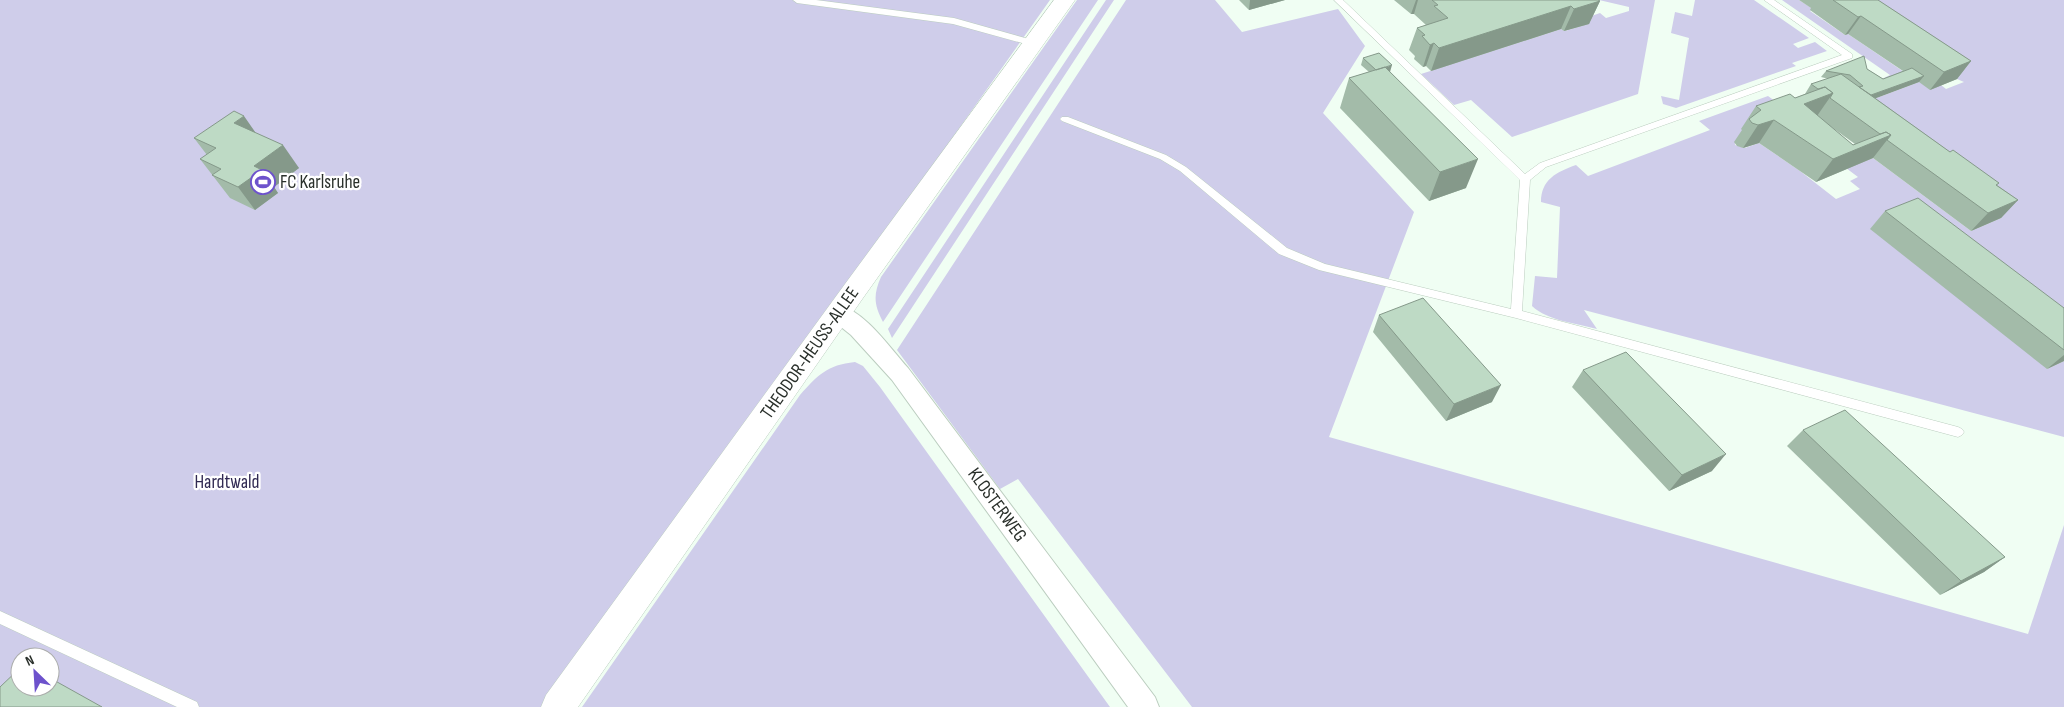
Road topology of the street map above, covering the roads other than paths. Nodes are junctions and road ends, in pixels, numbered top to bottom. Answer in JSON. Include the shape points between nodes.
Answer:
{"nodes":[{"id":1,"x":798,"y":0,"type":"edge"},
{"id":2,"x":1065,"y":0,"type":"edge"},
{"id":3,"x":1338,"y":0,"type":"edge"},
{"id":4,"x":1768,"y":0,"type":"edge"},
{"id":5,"x":1033,"y":43,"type":"junction"},
{"id":6,"x":1065,"y":119,"type":"dead end"},
{"id":7,"x":1525,"y":179,"type":"junction"},
{"id":8,"x":839,"y":313,"type":"junction"},
{"id":9,"x":1516,"y":314,"type":"junction"},
{"id":10,"x":1958,"y":432,"type":"dead end"},
{"id":11,"x":0,"y":617,"type":"edge"},
{"id":12,"x":192,"y":707,"type":"edge"},
{"id":13,"x":558,"y":707,"type":"edge"},
{"id":14,"x":1145,"y":707,"type":"edge"}],
"edges":[{"from":1,"to":5,"type":"lane","via":[[954,21]]},
{"from":2,"to":5,"type":"main road","name":"THEODOR-HEUSS-ALLEE"},
{"from":3,"to":7,"type":"lane"},
{"from":4,"to":7,"type":"lane","via":[[1849,56],[1561,158],[1543,165]]},
{"from":5,"to":8,"type":"main road","name":"THEODOR-HEUSS-ALLEE"},
{"from":6,"to":9,"type":"lane","via":[[1163,157],[1183,169],[1283,251],[1323,267]]},
{"from":7,"to":9,"type":"lane"},
{"from":8,"to":13,"type":"main road","name":"THEODOR-HEUSS-ALLEE"},
{"from":8,"to":14,"type":"street","name":"KLOSTERWEG","via":[[900,374]]},
{"from":9,"to":10,"type":"lane"},
{"from":11,"to":12,"type":"lane"}]}
